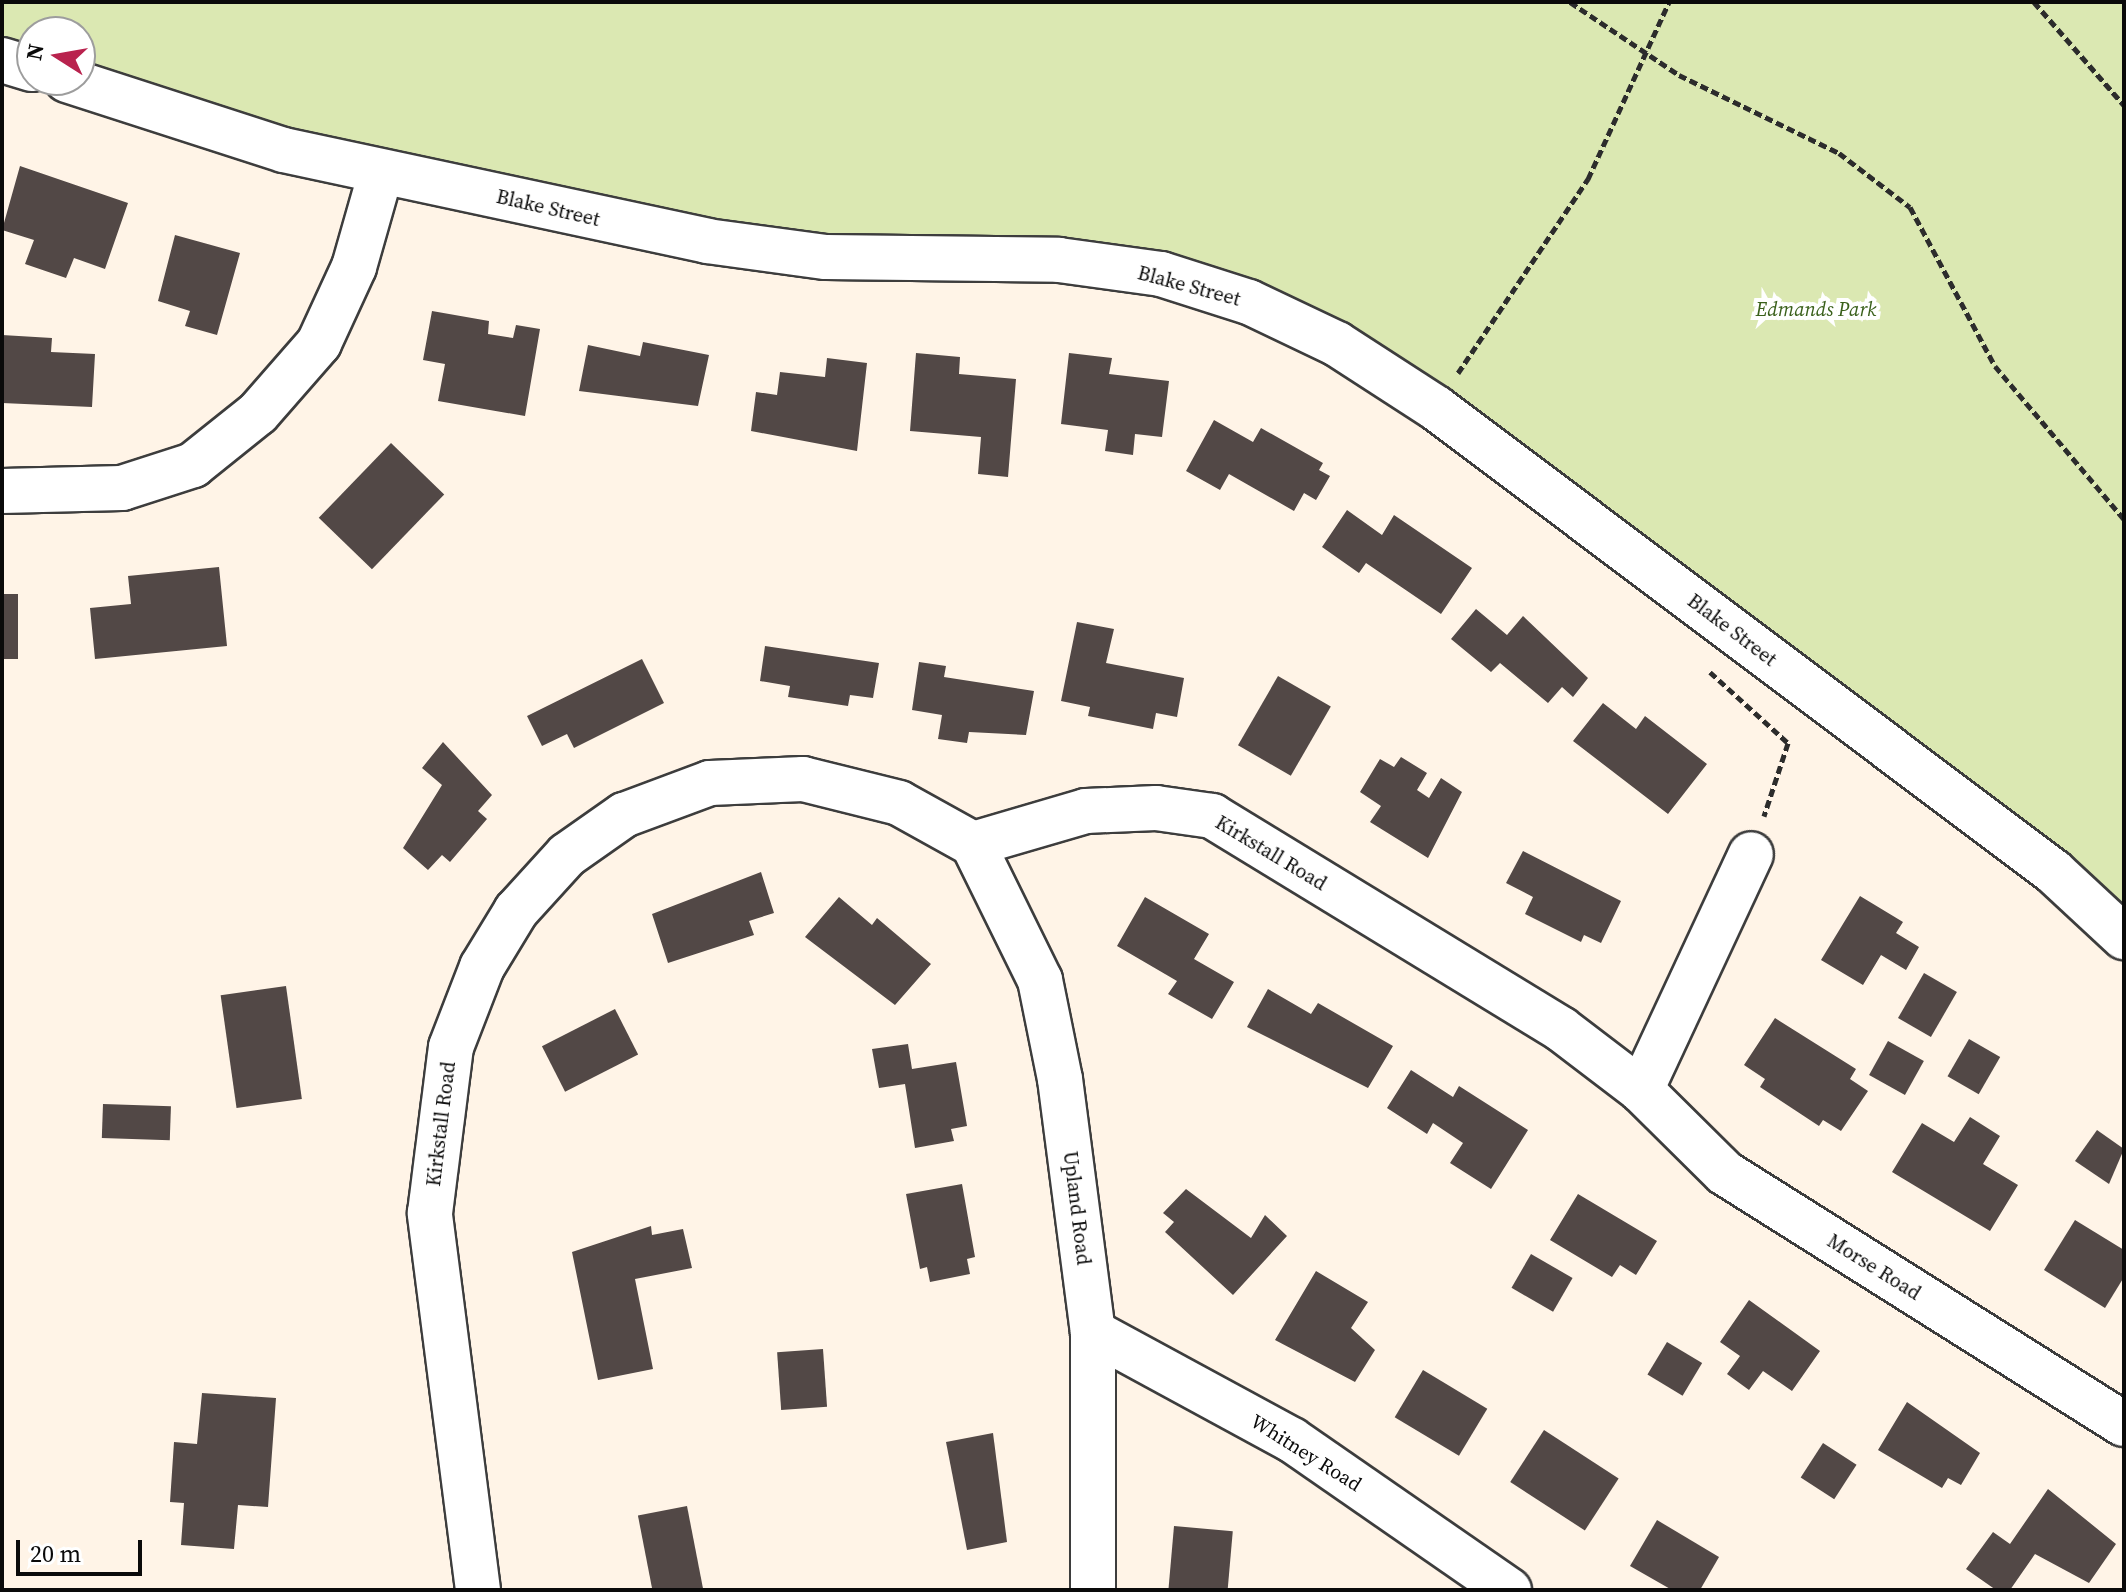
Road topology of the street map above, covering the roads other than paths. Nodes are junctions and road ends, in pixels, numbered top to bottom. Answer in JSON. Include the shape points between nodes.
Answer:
{"nodes":[{"id":1,"x":96,"y":90,"type":"edge"},
{"id":2,"x":381,"y":172,"type":"junction"},
{"id":3,"x":2,"y":491,"type":"edge"},
{"id":4,"x":973,"y":844,"type":"junction"},
{"id":5,"x":1751,"y":854,"type":"road end"},
{"id":6,"x":1385,"y":922,"type":"joint"},
{"id":7,"x":2124,"y":937,"type":"edge"},
{"id":8,"x":1641,"y":1090,"type":"junction"},
{"id":9,"x":1093,"y":1332,"type":"junction"},
{"id":10,"x":2124,"y":1424,"type":"edge"},
{"id":11,"x":478,"y":1590,"type":"edge"},
{"id":12,"x":1093,"y":1590,"type":"edge"},
{"id":13,"x":1509,"y":1590,"type":"edge"}],
"edges":[{"from":1,"to":2,"type":"street","name":"Blake Street","via":[[222,132]]},
{"from":2,"to":3,"type":"street","via":[[354,267],[319,343],[258,413],[193,465],[122,488]]},
{"from":2,"to":7,"type":"street","name":"Blake Street","via":[[707,241],[826,257],[1059,260],[1161,274],[1249,302],[1337,344],[1436,408],[2054,872]]},
{"from":4,"to":6,"type":"street","name":"Kirkstall Road","via":[[1086,811],[1156,808],[1212,816]]},
{"from":4,"to":9,"type":"street","name":"Upland Road","via":[[1040,980]]},
{"from":4,"to":11,"type":"street","name":"Kirkstall Road","via":[[899,803],[803,779],[710,783],[624,815],[567,855],[516,911],[482,967],[451,1047],[430,1213]]},
{"from":5,"to":8,"type":"street"},
{"from":6,"to":8,"type":"street","name":"Morse Road","via":[[1561,1029]]},
{"from":8,"to":10,"type":"street","name":"Morse Road","via":[[1725,1173]]},
{"from":9,"to":12,"type":"street","name":"Upland Road"},
{"from":9,"to":13,"type":"street","name":"Whitney Road","via":[[1292,1440]]}]}
